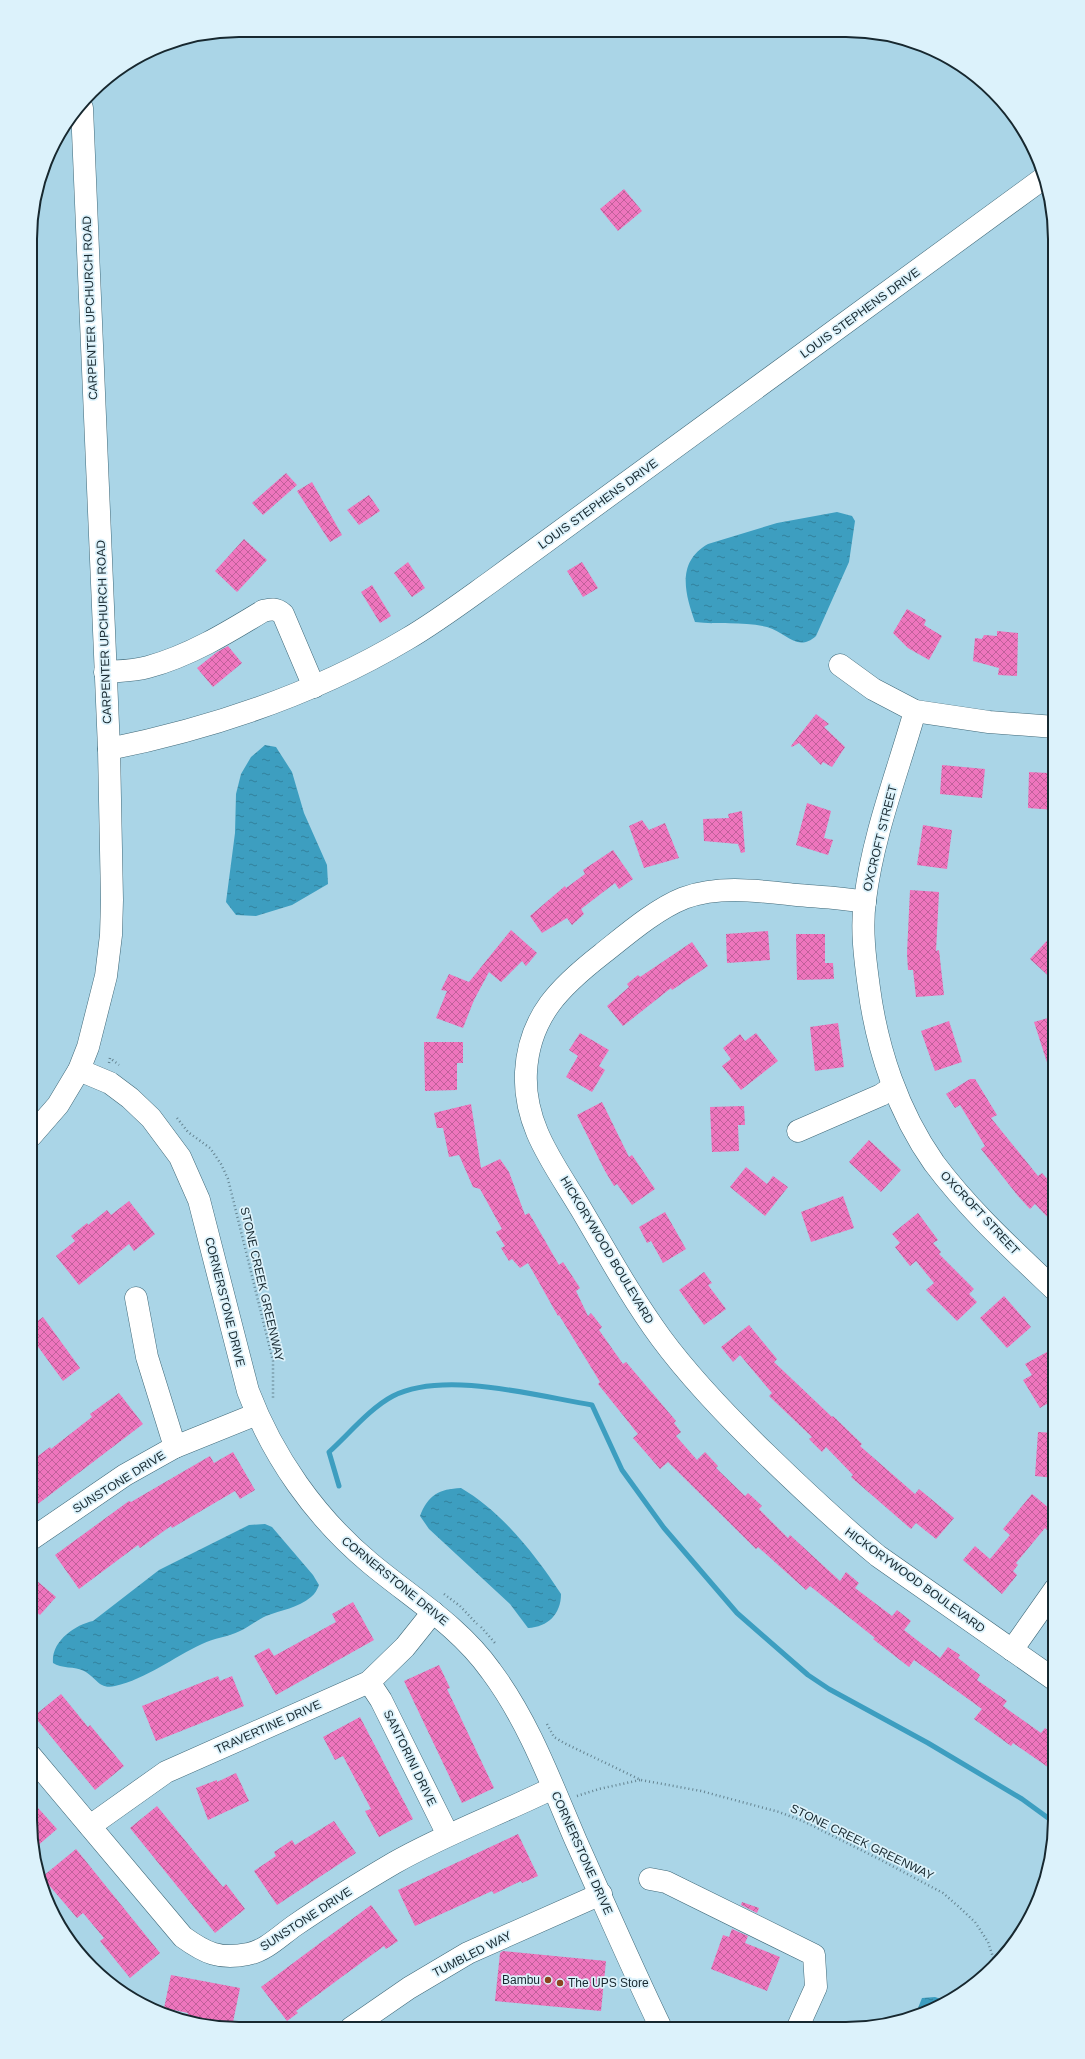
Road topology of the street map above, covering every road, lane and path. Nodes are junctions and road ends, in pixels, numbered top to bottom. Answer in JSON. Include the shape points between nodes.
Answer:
{"nodes":[{"id":1,"x":82,"y":112,"type":"edge"},
{"id":2,"x":1039,"y":181,"type":"edge"},
{"id":3,"x":840,"y":665,"type":"dead end"},
{"id":4,"x":105,"y":672,"type":"junction"},
{"id":5,"x":314,"y":687,"type":"junction"},
{"id":6,"x":915,"y":712,"type":"junction"},
{"id":7,"x":1048,"y":726,"type":"edge"},
{"id":8,"x":109,"y":749,"type":"junction"},
{"id":9,"x":865,"y":902,"type":"junction"},
{"id":10,"x":110,"y":1058,"type":"dead end"},
{"id":11,"x":121,"y":1066,"type":"dead end"},
{"id":12,"x":79,"y":1070,"type":"junction"},
{"id":13,"x":893,"y":1087,"type":"junction"},
{"id":14,"x":174,"y":1114,"type":"dead end"},
{"id":15,"x":37,"y":1129,"type":"edge"},
{"id":16,"x":798,"y":1131,"type":"dead end"},
{"id":17,"x":1048,"y":1283,"type":"edge"},
{"id":18,"x":136,"y":1298,"type":"dead end"},
{"id":19,"x":265,"y":1408,"type":"junction"},
{"id":20,"x":175,"y":1447,"type":"junction"},
{"id":21,"x":37,"y":1535,"type":"edge"},
{"id":22,"x":440,"y":1592,"type":"dead end"},
{"id":23,"x":1048,"y":1599,"type":"edge"},
{"id":24,"x":433,"y":1612,"type":"junction"},
{"id":25,"x":499,"y":1648,"type":"dead end"},
{"id":26,"x":1012,"y":1650,"type":"junction"},
{"id":27,"x":1048,"y":1675,"type":"edge"},
{"id":28,"x":369,"y":1682,"type":"junction"},
{"id":29,"x":547,"y":1723,"type":"dead end"},
{"id":30,"x":37,"y":1763,"type":"edge"},
{"id":31,"x":641,"y":1780,"type":"junction"},
{"id":32,"x":553,"y":1788,"type":"junction"},
{"id":33,"x":575,"y":1797,"type":"dead end"},
{"id":34,"x":90,"y":1826,"type":"junction"},
{"id":35,"x":448,"y":1836,"type":"junction"},
{"id":36,"x":650,"y":1879,"type":"dead end"},
{"id":37,"x":601,"y":1894,"type":"junction"},
{"id":38,"x":993,"y":1958,"type":"edge"},
{"id":39,"x":359,"y":2022,"type":"edge"},
{"id":40,"x":658,"y":2022,"type":"edge"},
{"id":41,"x":800,"y":2022,"type":"edge"}],
"edges":[{"from":1,"to":4,"type":"street","name":"CARPENTER UPCHURCH ROAD"},
{"from":2,"to":5,"type":"street","name":"LOUIS STEPHENS DRIVE","via":[[451,610],[407,639]]},
{"from":3,"to":6,"type":"street","via":[[873,690]]},
{"from":4,"to":5,"type":"street","via":[[131,670],[172,660],[271,609],[283,614]]},
{"from":4,"to":8,"type":"street","name":"CARPENTER UPCHURCH ROAD"},
{"from":5,"to":8,"type":"street","name":"LOUIS STEPHENS DRIVE","via":[[218,723]]},
{"from":6,"to":7,"type":"street"},
{"from":6,"to":9,"type":"street","name":"OXCROFT STREET","via":[[883,815]]},
{"from":8,"to":12,"type":"street","name":"CARPENTER UPCHURCH ROAD","via":[[111,935],[106,976],[88,1047]]},
{"from":9,"to":13,"type":"street","name":"OXCROFT STREET","via":[[864,933],[870,997],[878,1040]]},
{"from":9,"to":26,"type":"street","name":"HICKORYWOOD BOULEVARD","via":[[724,890],[702,892],[666,906],[588,964],[571,979],[542,1013],[528,1052],[526,1075],[529,1111],[542,1145],[634,1299],[662,1340],[710,1397],[800,1488],[883,1560]]},
{"from":10,"to":11,"type":"path"},
{"from":12,"to":15,"type":"street","name":"CARPENTER UPCHURCH ROAD","via":[[58,1105]]},
{"from":12,"to":19,"type":"street","name":"CORNERSTONE DRIVE","via":[[110,1083],[130,1098],[151,1118],[180,1157],[199,1200],[248,1391]]},
{"from":13,"to":16,"type":"street","via":[[881,1095]]},
{"from":13,"to":17,"type":"street","name":"OXCROFT STREET","via":[[921,1142],[952,1186]]},
{"from":14,"to":19,"type":"path","name":"STONE CREEK GREENWAY","via":[[188,1132],[210,1148],[228,1179],[273,1362]]},
{"from":18,"to":20,"type":"street","via":[[147,1356]]},
{"from":19,"to":20,"type":"street","name":"SUNSTONE DRIVE"},
{"from":19,"to":24,"type":"street","name":"CORNERSTONE DRIVE","via":[[279,1456],[296,1483],[331,1526],[370,1563]]},
{"from":20,"to":21,"type":"street","name":"SUNSTONE DRIVE","via":[[125,1475]]},
{"from":22,"to":25,"type":"path","via":[[460,1606]]},
{"from":23,"to":26,"type":"street"},
{"from":24,"to":28,"type":"street","name":"TRAVERTINE DRIVE","via":[[405,1646]]},
{"from":24,"to":32,"type":"street","name":"CORNERSTONE DRIVE","via":[[466,1641],[505,1690],[523,1722]]},
{"from":26,"to":27,"type":"street","name":"HICKORYWOOD BOULEVARD"},
{"from":28,"to":34,"type":"street","name":"TRAVERTINE DRIVE","via":[[166,1772]]},
{"from":28,"to":35,"type":"street","name":"SANTORINI DRIVE","via":[[381,1700]]},
{"from":29,"to":31,"type":"path","name":"STONE CREEK GREENWAY","via":[[554,1737]]},
{"from":30,"to":34,"type":"street","name":"SUNSTONE DRIVE"},
{"from":31,"to":33,"type":"path"},
{"from":31,"to":38,"type":"path","name":"STONE CREEK GREENWAY","via":[[701,1791],[779,1812],[805,1822],[879,1859],[943,1893],[960,1907],[975,1922],[988,1942]]},
{"from":32,"to":35,"type":"street","name":"SUNSTONE DRIVE"},
{"from":32,"to":37,"type":"street","name":"CORNERSTONE DRIVE"},
{"from":34,"to":35,"type":"street","name":"SUNSTONE DRIVE","via":[[183,1937],[212,1955],[231,1957],[250,1954],[270,1944],[364,1881]]},
{"from":36,"to":41,"type":"street","via":[[666,1882],[814,1955],[816,1986]]},
{"from":37,"to":39,"type":"street","name":"TUMBLED WAY","via":[[468,1953]]},
{"from":37,"to":40,"type":"street","name":"CORNERSTONE DRIVE"}]}
